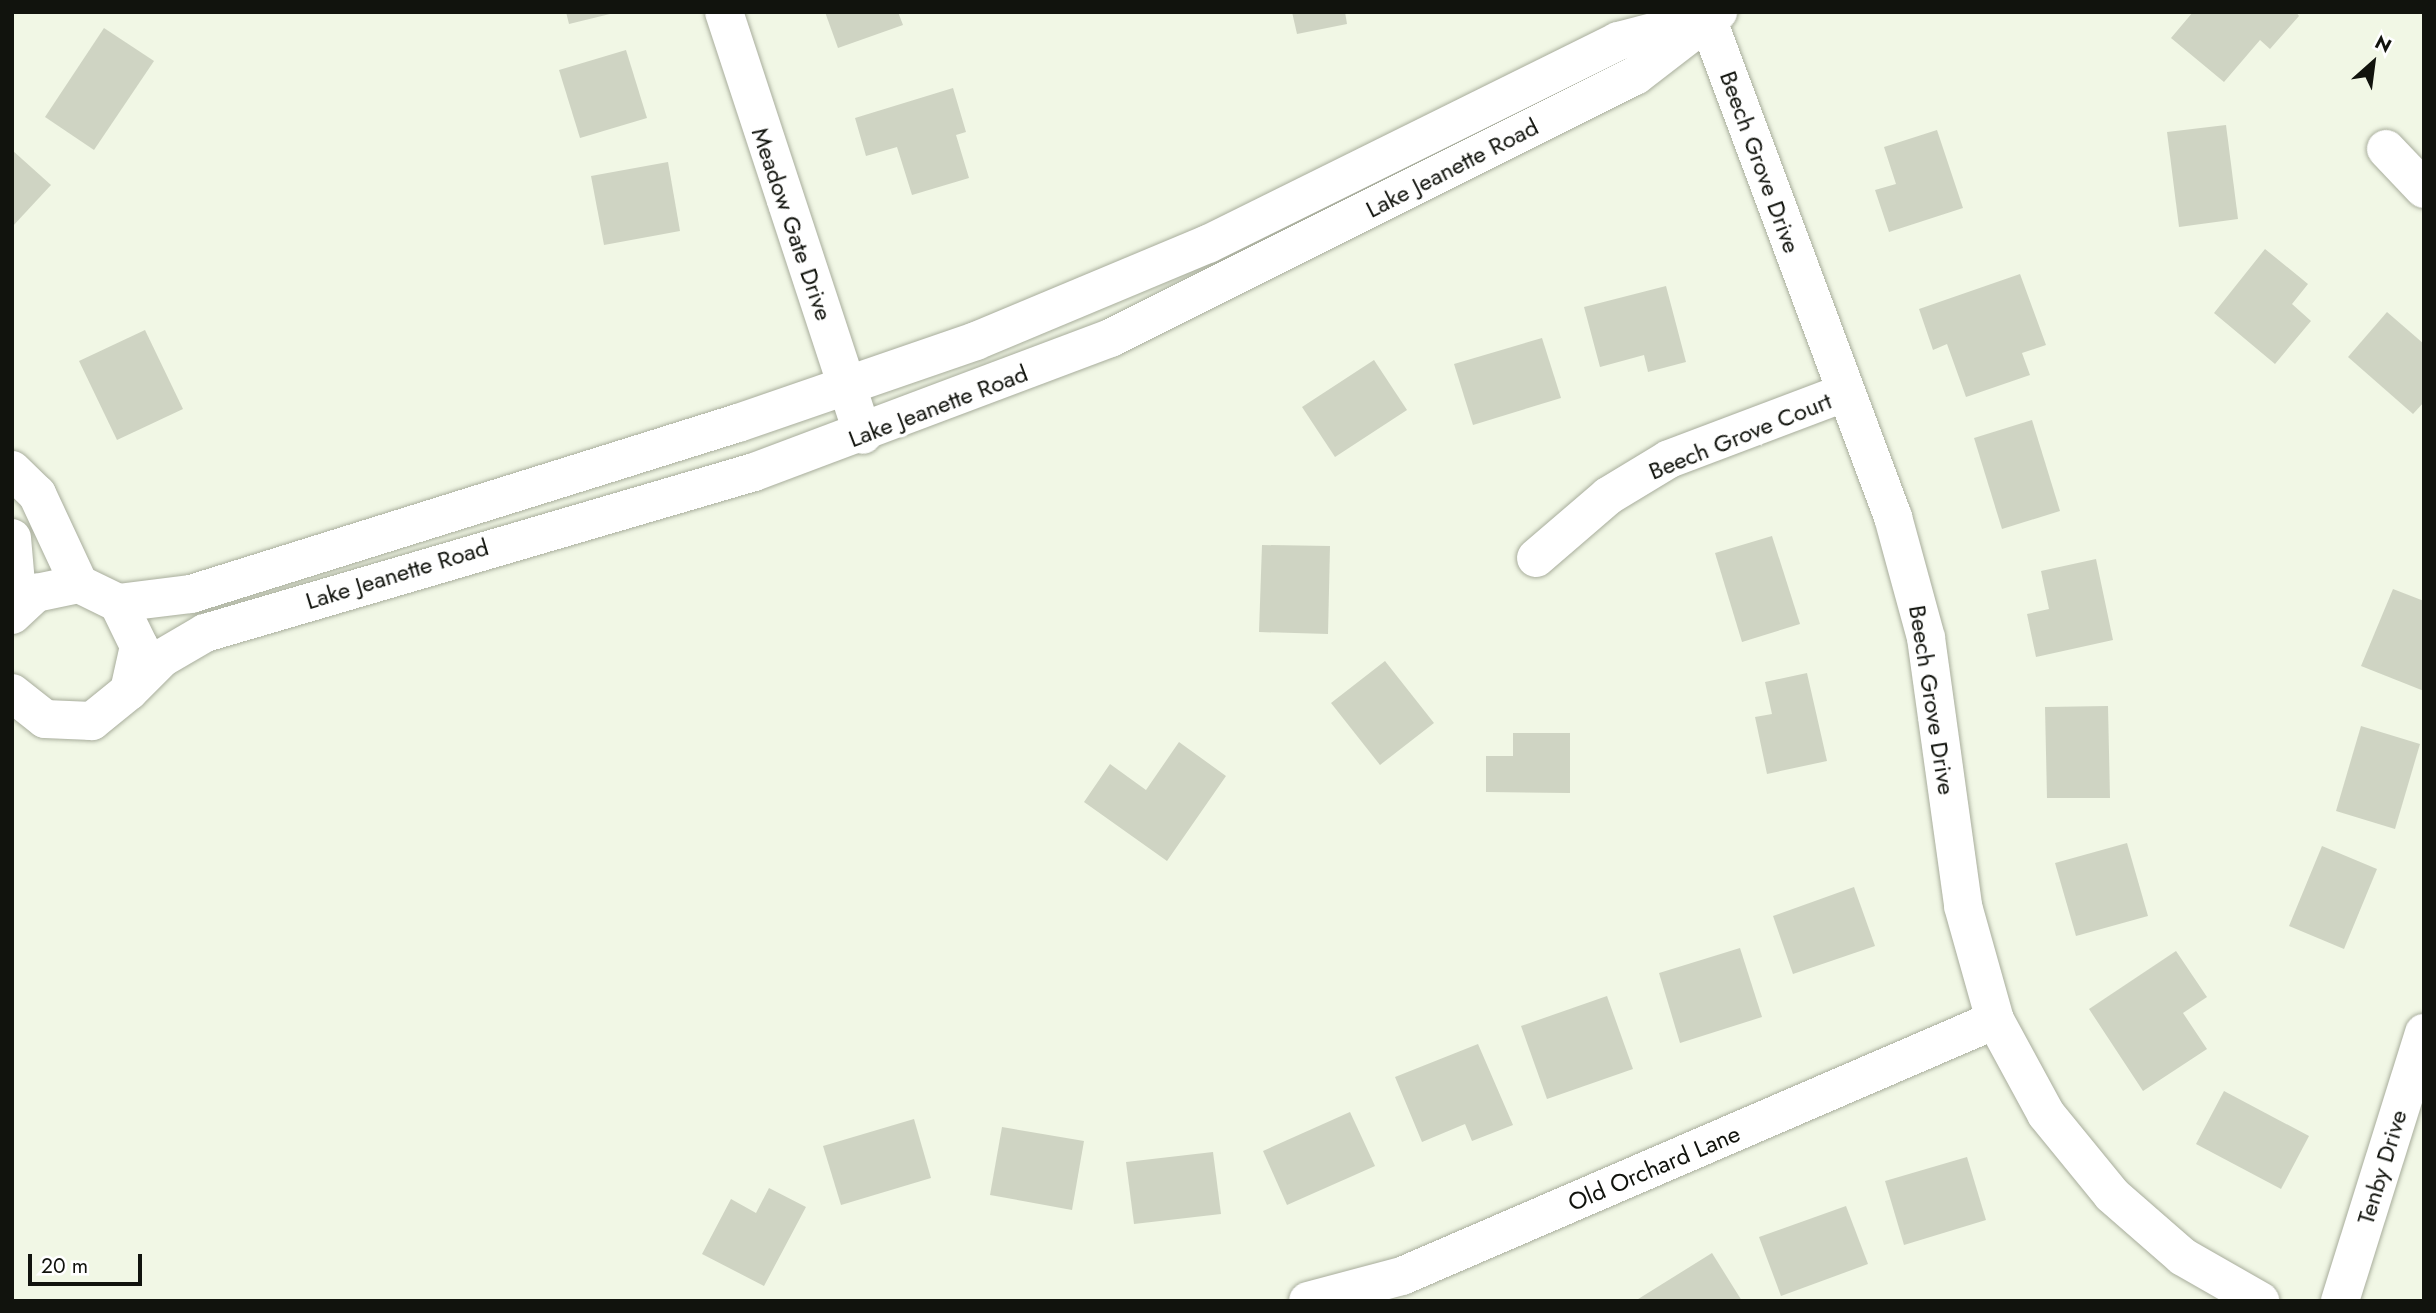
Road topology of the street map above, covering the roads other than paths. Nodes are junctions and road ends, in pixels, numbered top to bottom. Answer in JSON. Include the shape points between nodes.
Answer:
{"nodes":[{"id":1,"x":724,"y":12,"type":"edge"},
{"id":2,"x":1712,"y":15,"type":"edge"},
{"id":3,"x":2386,"y":149,"type":"dead end"},
{"id":4,"x":2424,"y":190,"type":"edge"},
{"id":5,"x":847,"y":387,"type":"junction"},
{"id":6,"x":1846,"y":392,"type":"junction"},
{"id":7,"x":863,"y":435,"type":"junction"},
{"id":8,"x":12,"y":470,"type":"edge"},
{"id":9,"x":12,"y":538,"type":"edge"},
{"id":10,"x":1536,"y":558,"type":"dead end"},
{"id":11,"x":79,"y":584,"type":"junction"},
{"id":12,"x":118,"y":603,"type":"junction"},
{"id":13,"x":15,"y":611,"type":"edge"},
{"id":14,"x":130,"y":691,"type":"junction"},
{"id":15,"x":16,"y":702,"type":"edge"},
{"id":16,"x":1995,"y":1020,"type":"junction"},
{"id":17,"x":2424,"y":1033,"type":"edge"},
{"id":18,"x":1308,"y":1301,"type":"edge"},
{"id":19,"x":2260,"y":1301,"type":"edge"},
{"id":20,"x":2340,"y":1301,"type":"edge"}],
"edges":[{"from":1,"to":5,"type":"street","name":"Meadow Gate Drive"},
{"from":2,"to":5,"type":"street","name":"Lake Jeanette Road","via":[[1618,41],[1208,244],[976,341]]},
{"from":2,"to":6,"type":"street","name":"Beech Grove Drive"},
{"from":2,"to":7,"type":"street","name":"Lake Jeanette Road","via":[[1635,76],[1229,282],[1088,348]]},
{"from":3,"to":4,"type":"street"},
{"from":5,"to":7,"type":"street","name":"Meadow Gate Drive"},
{"from":5,"to":12,"type":"street","name":"Lake Jeanette Road","via":[[191,594]]},
{"from":6,"to":10,"type":"street","name":"Beech Grove Court","via":[[1669,459],[1608,496]]},
{"from":6,"to":16,"type":"street","name":"Beech Grove Drive","via":[[1893,517],[1926,638],[1963,906]]},
{"from":7,"to":14,"type":"street","name":"Lake Jeanette Road","via":[[634,510],[473,550],[205,633],[162,658]]},
{"from":8,"to":11,"type":"street","via":[[37,494]]},
{"from":9,"to":13,"type":"street"},
{"from":11,"to":12,"type":"street"},
{"from":11,"to":13,"type":"street","via":[[36,593]]},
{"from":12,"to":14,"type":"street","via":[[139,646]]},
{"from":14,"to":15,"type":"street","name":"Lake Jeanette Road","via":[[92,721],[68,724]]},
{"from":16,"to":18,"type":"street","name":"Old Orchard Lane","via":[[1402,1276]]},
{"from":16,"to":19,"type":"street","name":"Beech Grove Drive","via":[[2046,1114],[2112,1195],[2183,1257]]},
{"from":17,"to":20,"type":"street","name":"Tenby Drive"}]}
